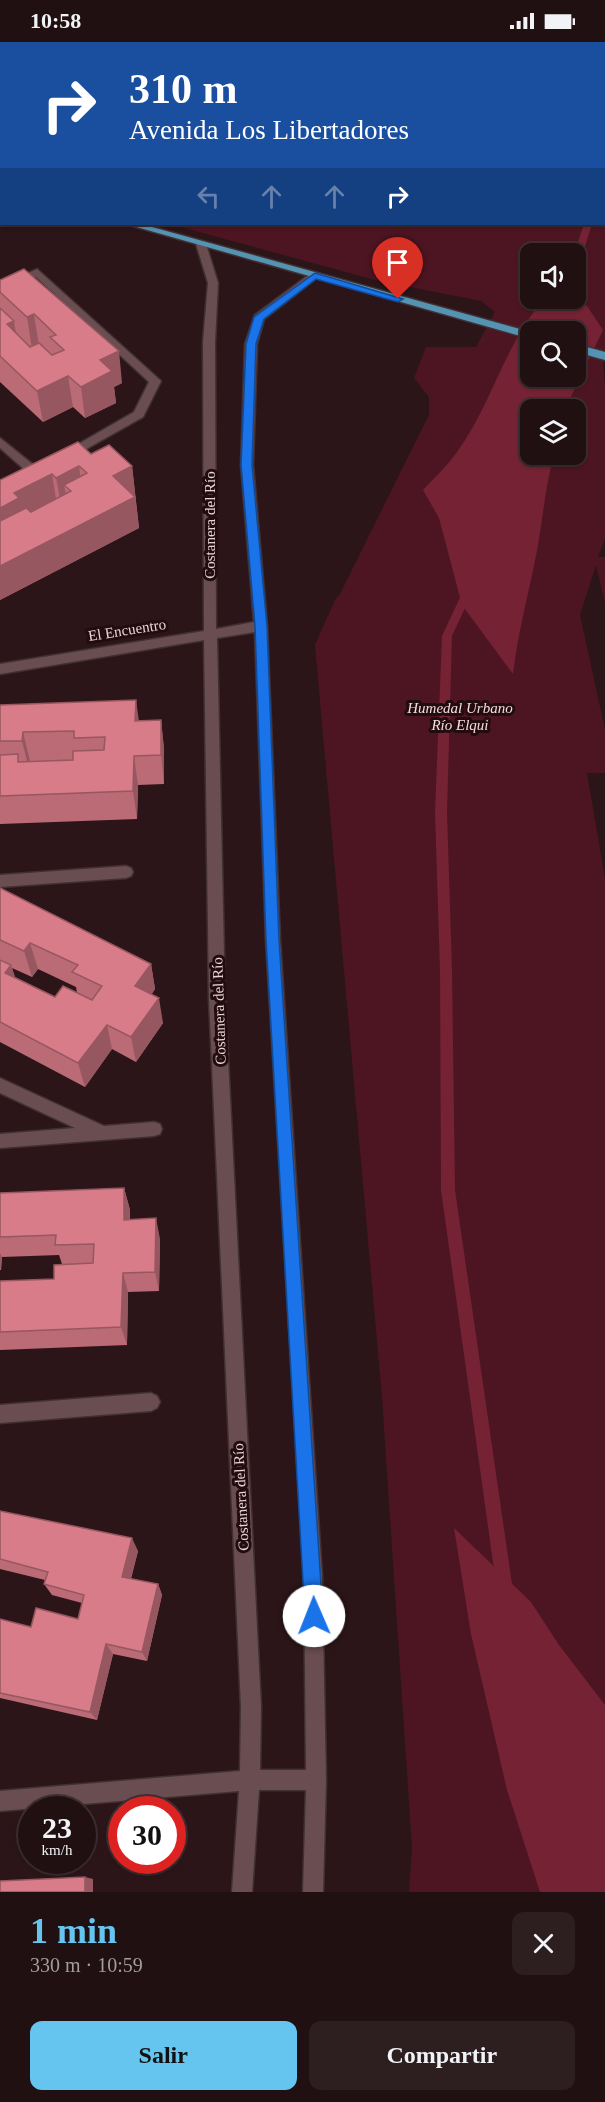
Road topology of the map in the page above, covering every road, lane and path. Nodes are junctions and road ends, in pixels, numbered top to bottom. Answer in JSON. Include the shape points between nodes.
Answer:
{"nodes":[{"id":1,"x":134,"y":225,"type":"edge"},
{"id":2,"x":201,"y":244,"type":"junction"},
{"id":3,"x":315,"y":276,"type":"junction"},
{"id":4,"x":0,"y":290,"type":"edge"},
{"id":5,"x":520,"y":333,"type":"edge"},
{"id":6,"x":586,"y":351,"type":"edge"},
{"id":7,"x":604,"y":356,"type":"edge"},
{"id":8,"x":0,"y":441,"type":"edge"},
{"id":9,"x":261,"y":626,"type":"junction"},
{"id":10,"x":210,"y":633,"type":"junction"},
{"id":11,"x":0,"y":669,"type":"edge"},
{"id":12,"x":126,"y":872,"type":"dead end"},
{"id":13,"x":0,"y":881,"type":"edge"},
{"id":14,"x":0,"y":1085,"type":"edge"},
{"id":15,"x":154,"y":1129,"type":"dead end"},
{"id":16,"x":104,"y":1133,"type":"junction"},
{"id":17,"x":0,"y":1141,"type":"edge"},
{"id":18,"x":151,"y":1402,"type":"dead end"},
{"id":19,"x":0,"y":1414,"type":"edge"},
{"id":20,"x":250,"y":1780,"type":"junction"},
{"id":21,"x":316,"y":1780,"type":"junction"},
{"id":22,"x":0,"y":1801,"type":"edge"},
{"id":23,"x":242,"y":1892,"type":"edge"},
{"id":24,"x":313,"y":1892,"type":"edge"}],
"edges":[{"from":1,"to":2,"type":"main road"},
{"from":2,"to":3,"type":"main road"},
{"from":2,"to":10,"type":"street","name":"Costanera del Río","via":[[213,283],[209,342]]},
{"from":3,"to":5,"type":"main road"},
{"from":3,"to":9,"type":"street","via":[[259,317],[251,344],[247,465]]},
{"from":4,"to":8,"type":"street","via":[[37,273],[155,381],[139,414],[42,470]]},
{"from":6,"to":7,"type":"main road"},
{"from":9,"to":10,"type":"street","name":"El Encuentro"},
{"from":9,"to":21,"type":"street","via":[[273,940],[313,1576]]},
{"from":10,"to":11,"type":"street","name":"El Encuentro"},
{"from":10,"to":20,"type":"street","name":"Costanera del Río","via":[[217,999],[251,1707]]},
{"from":12,"to":13,"type":"street"},
{"from":14,"to":16,"type":"street"},
{"from":15,"to":16,"type":"street"},
{"from":16,"to":17,"type":"street"},
{"from":18,"to":19,"type":"street"},
{"from":20,"to":21,"type":"street"},
{"from":20,"to":22,"type":"street"},
{"from":20,"to":23,"type":"street","name":"Costanera del Río"},
{"from":21,"to":24,"type":"street"}]}
